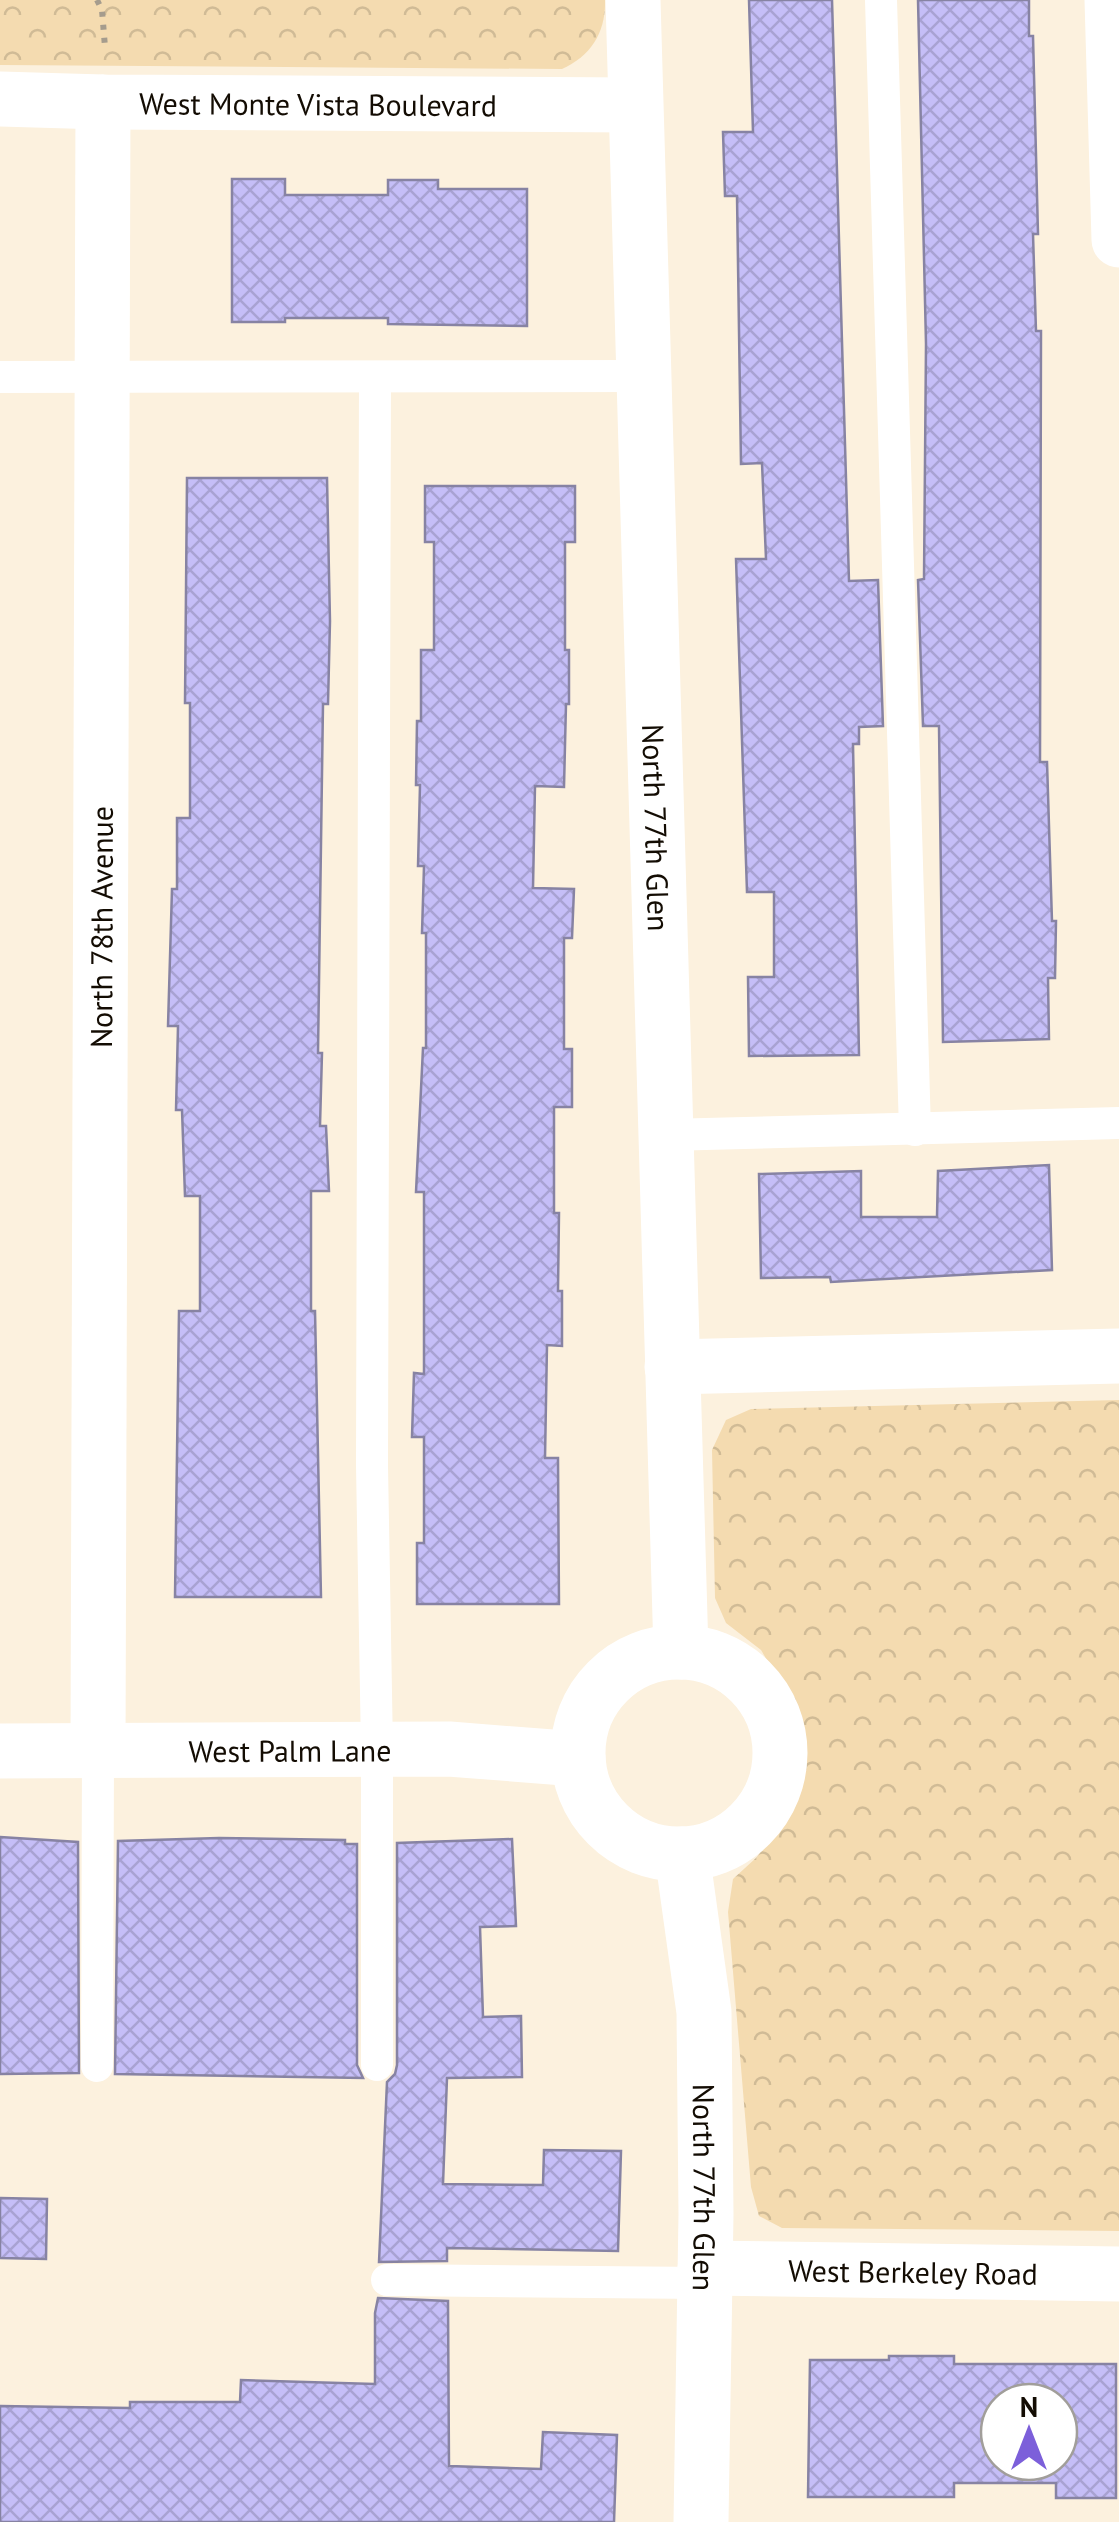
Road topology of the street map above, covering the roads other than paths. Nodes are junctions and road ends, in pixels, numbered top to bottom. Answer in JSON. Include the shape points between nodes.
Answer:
{"nodes":[{"id":1,"x":633,"y":0,"type":"edge"},
{"id":2,"x":881,"y":0,"type":"edge"},
{"id":3,"x":1112,"y":0,"type":"edge"},
{"id":4,"x":104,"y":77,"type":"junction"},
{"id":5,"x":0,"y":99,"type":"edge"},
{"id":6,"x":634,"y":105,"type":"junction"},
{"id":7,"x":1119,"y":240,"type":"edge"},
{"id":8,"x":642,"y":376,"type":"junction"},
{"id":9,"x":0,"y":377,"type":"edge"},
{"id":10,"x":102,"y":377,"type":"junction"},
{"id":11,"x":375,"y":378,"type":"junction"},
{"id":12,"x":1119,"y":1123,"type":"edge"},
{"id":13,"x":915,"y":1130,"type":"junction"},
{"id":14,"x":666,"y":1135,"type":"junction"},
{"id":15,"x":1119,"y":1356,"type":"edge"},
{"id":16,"x":672,"y":1367,"type":"junction"},
{"id":17,"x":681,"y":1652,"type":"junction"},
{"id":18,"x":0,"y":1750,"type":"edge"},
{"id":19,"x":98,"y":1750,"type":"junction"},
{"id":20,"x":377,"y":1750,"type":"junction"},
{"id":21,"x":578,"y":1759,"type":"junction"},
{"id":22,"x":682,"y":1854,"type":"junction"},
{"id":23,"x":377,"y":2065,"type":"dead end"},
{"id":24,"x":97,"y":2066,"type":"dead end"},
{"id":25,"x":1119,"y":2274,"type":"edge"},
{"id":26,"x":706,"y":2276,"type":"junction"},
{"id":27,"x":387,"y":2280,"type":"dead end"},
{"id":28,"x":701,"y":2522,"type":"edge"}],
"edges":[{"from":1,"to":6,"type":"street","name":"North 77th Glen"},
{"from":2,"to":13,"type":"lane"},
{"from":3,"to":7,"type":"street"},
{"from":4,"to":5,"type":"street","name":"West Monte Vista Boulevard"},
{"from":4,"to":6,"type":"street","name":"West Monte Vista Boulevard"},
{"from":4,"to":10,"type":"street","name":"North 78th Avenue"},
{"from":6,"to":8,"type":"street","name":"North 77th Glen"},
{"from":8,"to":11,"type":"lane"},
{"from":8,"to":14,"type":"street","name":"North 77th Glen"},
{"from":9,"to":10,"type":"lane"},
{"from":10,"to":11,"type":"lane"},
{"from":10,"to":19,"type":"street","name":"North 78th Avenue"},
{"from":11,"to":20,"type":"lane"},
{"from":12,"to":13,"type":"lane"},
{"from":13,"to":14,"type":"lane"},
{"from":14,"to":16,"type":"street","name":"North 77th Glen"},
{"from":15,"to":16,"type":"street"},
{"from":16,"to":17,"type":"street","name":"North 77th Glen"},
{"from":17,"to":21,"type":"street","via":[[648,1656],[618,1672],[581,1725]]},
{"from":17,"to":22,"type":"street","via":[[708,1656],[751,1682],[777,1727],[780,1753],[777,1780],[758,1816],[717,1847]]},
{"from":18,"to":19,"type":"street","name":"West Palm Lane"},
{"from":19,"to":20,"type":"street","name":"West Palm Lane"},
{"from":19,"to":24,"type":"lane"},
{"from":20,"to":21,"type":"street","name":"West Palm Lane"},
{"from":20,"to":23,"type":"lane"},
{"from":21,"to":22,"type":"street","via":[[584,1789],[622,1838]]},
{"from":22,"to":26,"type":"street","name":"North 77th Glen","via":[[704,2012]]},
{"from":25,"to":26,"type":"street","name":"West Berkeley Road"},
{"from":26,"to":27,"type":"lane"},
{"from":26,"to":28,"type":"street","name":"North 77th Glen"}]}
